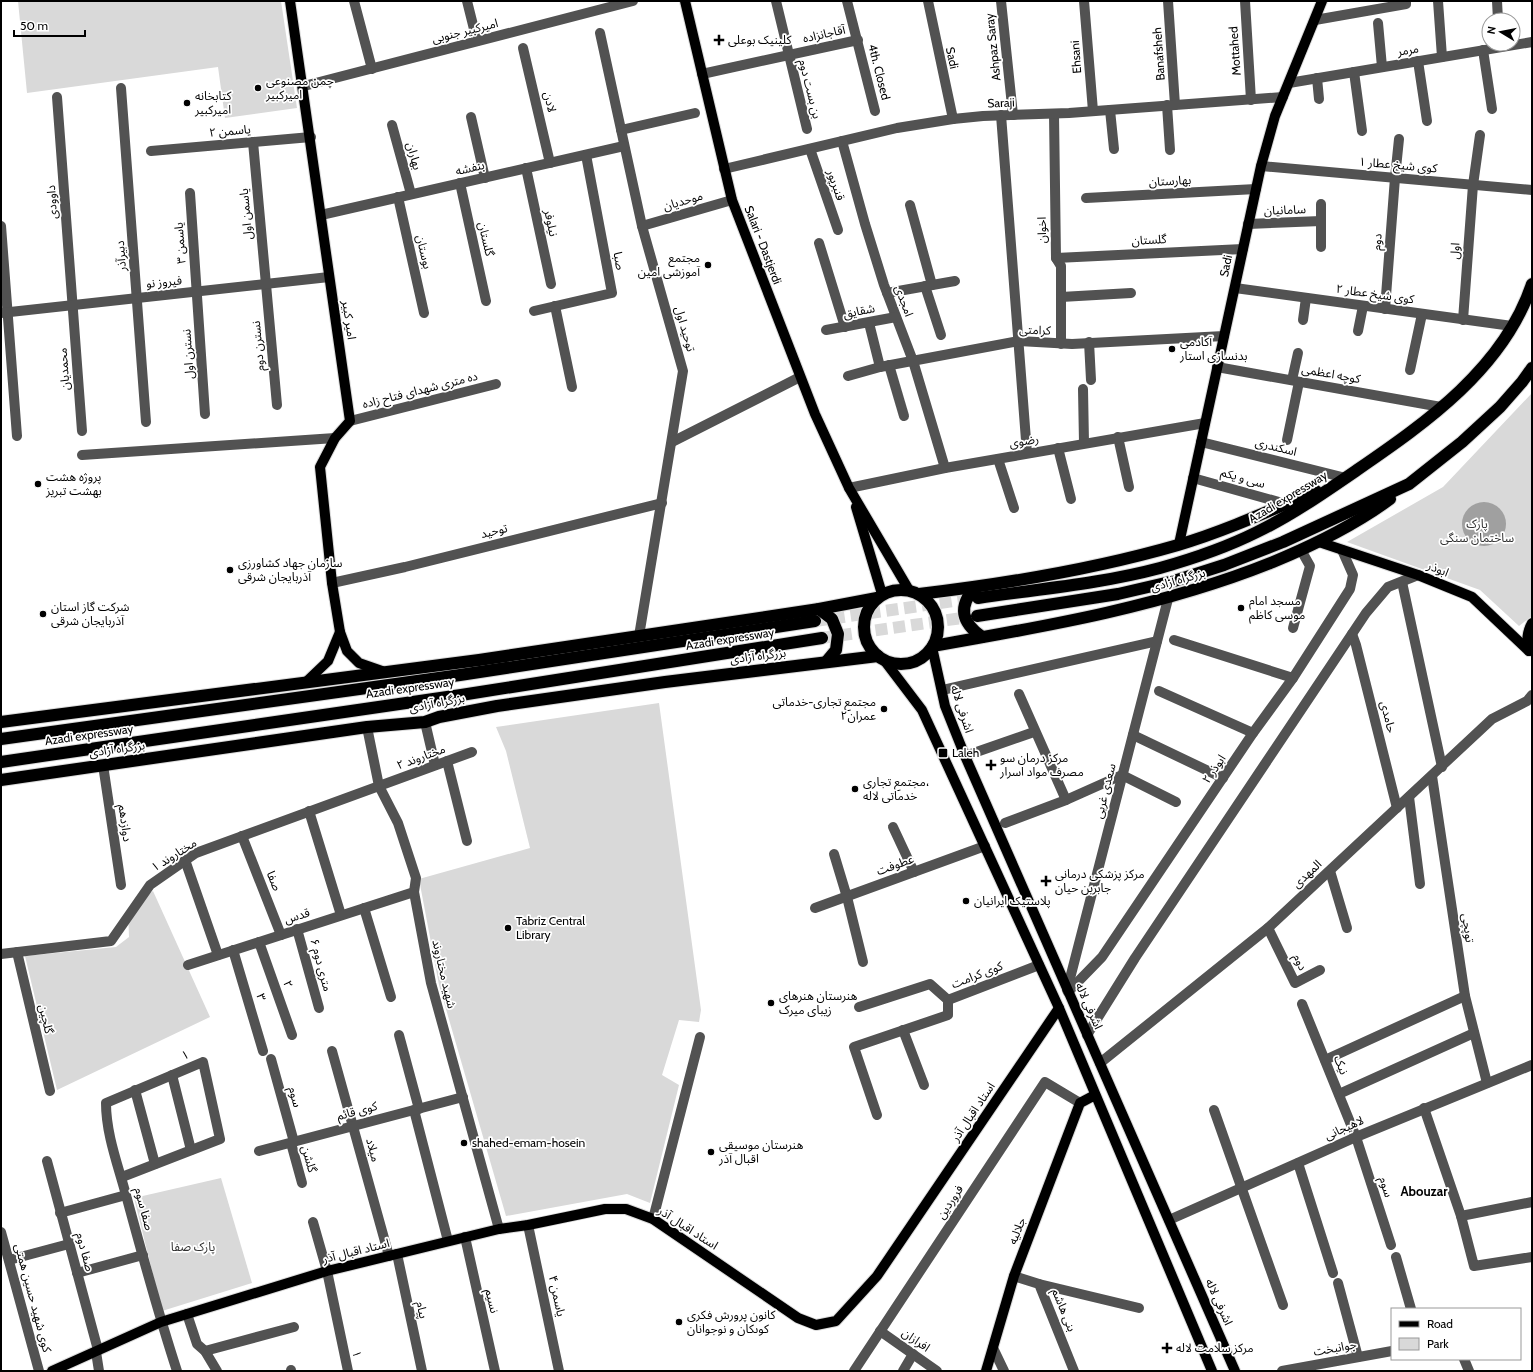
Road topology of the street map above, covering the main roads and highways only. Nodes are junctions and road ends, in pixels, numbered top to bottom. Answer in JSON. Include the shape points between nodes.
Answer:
{"nodes":[{"id":1,"x":685,"y":1,"type":"edge"},
{"id":2,"x":1322,"y":1,"type":"edge"},
{"id":3,"x":293,"y":2,"type":"edge"},
{"id":4,"x":1532,"y":284,"type":"edge"},
{"id":5,"x":1532,"y":368,"type":"edge"},
{"id":6,"x":1532,"y":380,"type":"edge"},
{"id":7,"x":1515,"y":390,"type":"junction"},
{"id":8,"x":1343,"y":480,"type":"junction"},
{"id":9,"x":1409,"y":484,"type":"junction"},
{"id":10,"x":849,"y":488,"type":"junction"},
{"id":11,"x":1318,"y":542,"type":"junction"},
{"id":12,"x":1179,"y":544,"type":"junction"},
{"id":13,"x":914,"y":592,"type":"junction"},
{"id":14,"x":976,"y":592,"type":"junction"},
{"id":15,"x":880,"y":596,"type":"junction"},
{"id":16,"x":817,"y":615,"type":"junction"},
{"id":17,"x":976,"y":616,"type":"tunnel mouth"},
{"id":18,"x":1532,"y":623,"type":"edge"},
{"id":19,"x":340,"y":632,"type":"junction"},
{"id":20,"x":822,"y":638,"type":"tunnel mouth"},
{"id":21,"x":982,"y":638,"type":"junction"},
{"id":22,"x":932,"y":646,"type":"junction"},
{"id":23,"x":1530,"y":654,"type":"edge"},
{"id":24,"x":881,"y":658,"type":"junction"},
{"id":25,"x":479,"y":660,"type":"junction"},
{"id":26,"x":826,"y":662,"type":"junction"},
{"id":27,"x":430,"y":666,"type":"junction"},
{"id":28,"x":385,"y":672,"type":"junction"},
{"id":29,"x":460,"y":676,"type":"junction"},
{"id":30,"x":306,"y":682,"type":"junction"},
{"id":31,"x":460,"y":695,"type":"junction"},
{"id":32,"x":497,"y":706,"type":"junction"},
{"id":33,"x":439,"y":717,"type":"junction"},
{"id":34,"x":1,"y":722,"type":"edge"},
{"id":35,"x":1,"y":739,"type":"edge"},
{"id":36,"x":1,"y":762,"type":"edge"},
{"id":37,"x":1,"y":780,"type":"edge"},
{"id":38,"x":1059,"y":1008,"type":"junction"},
{"id":39,"x":1095,"y":1095,"type":"junction"},
{"id":40,"x":64,"y":1369,"type":"edge"},
{"id":41,"x":52,"y":1371,"type":"edge"},
{"id":42,"x":986,"y":1371,"type":"edge"},
{"id":43,"x":1212,"y":1371,"type":"edge"},
{"id":44,"x":1235,"y":1371,"type":"edge"}],
"edges":[{"from":1,"to":10,"type":"main road","name":"Salari - Dastjerdi","via":[[732,200],[800,377]]},
{"from":2,"to":12,"type":"main road","name":"Sadi","via":[[1275,116],[1261,166]]},
{"from":3,"to":19,"type":"main road","name":"امیر کبیر","via":[[350,421],[335,438],[320,467],[332,583]]},
{"from":4,"to":8,"type":"highway","name":"Azadi expressway","via":[[1525,306],[1499,348],[1472,379],[1411,432]]},
{"from":5,"to":7,"type":"highway"},
{"from":6,"to":7,"type":"main road"},
{"from":7,"to":9,"type":"highway","via":[[1462,442]]},
{"from":8,"to":12,"type":"highway"},
{"from":8,"to":14,"type":"highway","name":"Azadi expressway","via":[[1257,533],[1160,568],[1114,578]]},
{"from":9,"to":11,"type":"highway","name":"بزرگراه آزادی","via":[[1371,513]]},
{"from":9,"to":17,"type":"highway","via":[[1283,542],[1174,581],[1118,594]]},
{"from":10,"to":13,"type":"main road","name":"Salari - Dastjerdi"},
{"from":10,"to":15,"type":"main road","name":"Salari - Dastjerdi"},
{"from":11,"to":21,"type":"highway","name":"بزرگراه آزادی","via":[[1231,579],[1168,599]]},
{"from":11,"to":23,"type":"main road","name":"ابوذر","via":[[1418,575],[1472,597]]},
{"from":12,"to":14,"type":"highway","via":[[1124,560]]},
{"from":13,"to":14,"type":"highway"},
{"from":13,"to":15,"type":"highway","via":[[899,589]]},
{"from":13,"to":22,"type":"highway","via":[[928,601],[935,611],[937,635]]},
{"from":14,"to":21,"type":"highway","via":[[965,598],[964,615],[970,628]]},
{"from":15,"to":16,"type":"highway"},
{"from":15,"to":24,"type":"highway","via":[[867,612],[863,629],[872,651]]},
{"from":16,"to":25,"type":"highway","via":[[639,636]]},
{"from":16,"to":26,"type":"highway","via":[[832,619],[838,634],[836,650]]},
{"from":16,"to":29,"type":"highway","name":"Azadi expressway"},
{"from":18,"to":23,"type":"main road","via":[[1528,633]]},
{"from":19,"to":28,"type":"main road","via":[[347,651],[355,660]]},
{"from":19,"to":30,"type":"main road","via":[[328,661]]},
{"from":20,"to":31,"type":"highway","name":"Azadi expressway"},
{"from":21,"to":22,"type":"highway","name":"بزرگراه آزادی"},
{"from":22,"to":24,"type":"highway","via":[[925,655],[904,664]]},
{"from":22,"to":44,"type":"main road","name":"اشرفی لاله","via":[[945,706],[965,756]]},
{"from":24,"to":26,"type":"highway","name":"بزرگراه آزادی"},
{"from":24,"to":38,"type":"main road","via":[[922,710]]},
{"from":25,"to":27,"type":"highway"},
{"from":25,"to":29,"type":"highway"},
{"from":26,"to":32,"type":"highway","name":"بزرگراه آزادی"},
{"from":27,"to":28,"type":"highway"},
{"from":27,"to":29,"type":"highway"},
{"from":28,"to":30,"type":"highway"},
{"from":29,"to":35,"type":"highway","name":"Azadi expressway"},
{"from":30,"to":34,"type":"highway"},
{"from":31,"to":32,"type":"highway"},
{"from":31,"to":33,"type":"highway"},
{"from":31,"to":36,"type":"highway","name":"Azadi expressway"},
{"from":32,"to":33,"type":"highway","name":"بزرگراه آزادی"},
{"from":33,"to":37,"type":"highway","name":"بزرگراه آزادی","via":[[425,722],[367,727]]},
{"from":38,"to":39,"type":"main road"},
{"from":38,"to":40,"type":"main road","name":"استاد اقبال آذر","via":[[876,1276],[836,1321],[816,1325],[798,1318],[653,1219],[626,1209],[604,1209],[528,1226],[499,1229],[327,1271],[161,1322]]},
{"from":39,"to":42,"type":"main road","name":"جلالیه","via":[[1080,1103],[1014,1276]]},
{"from":39,"to":43,"type":"main road"},
{"from":40,"to":41,"type":"main road","name":"استاد اقبال آذر"}]}
